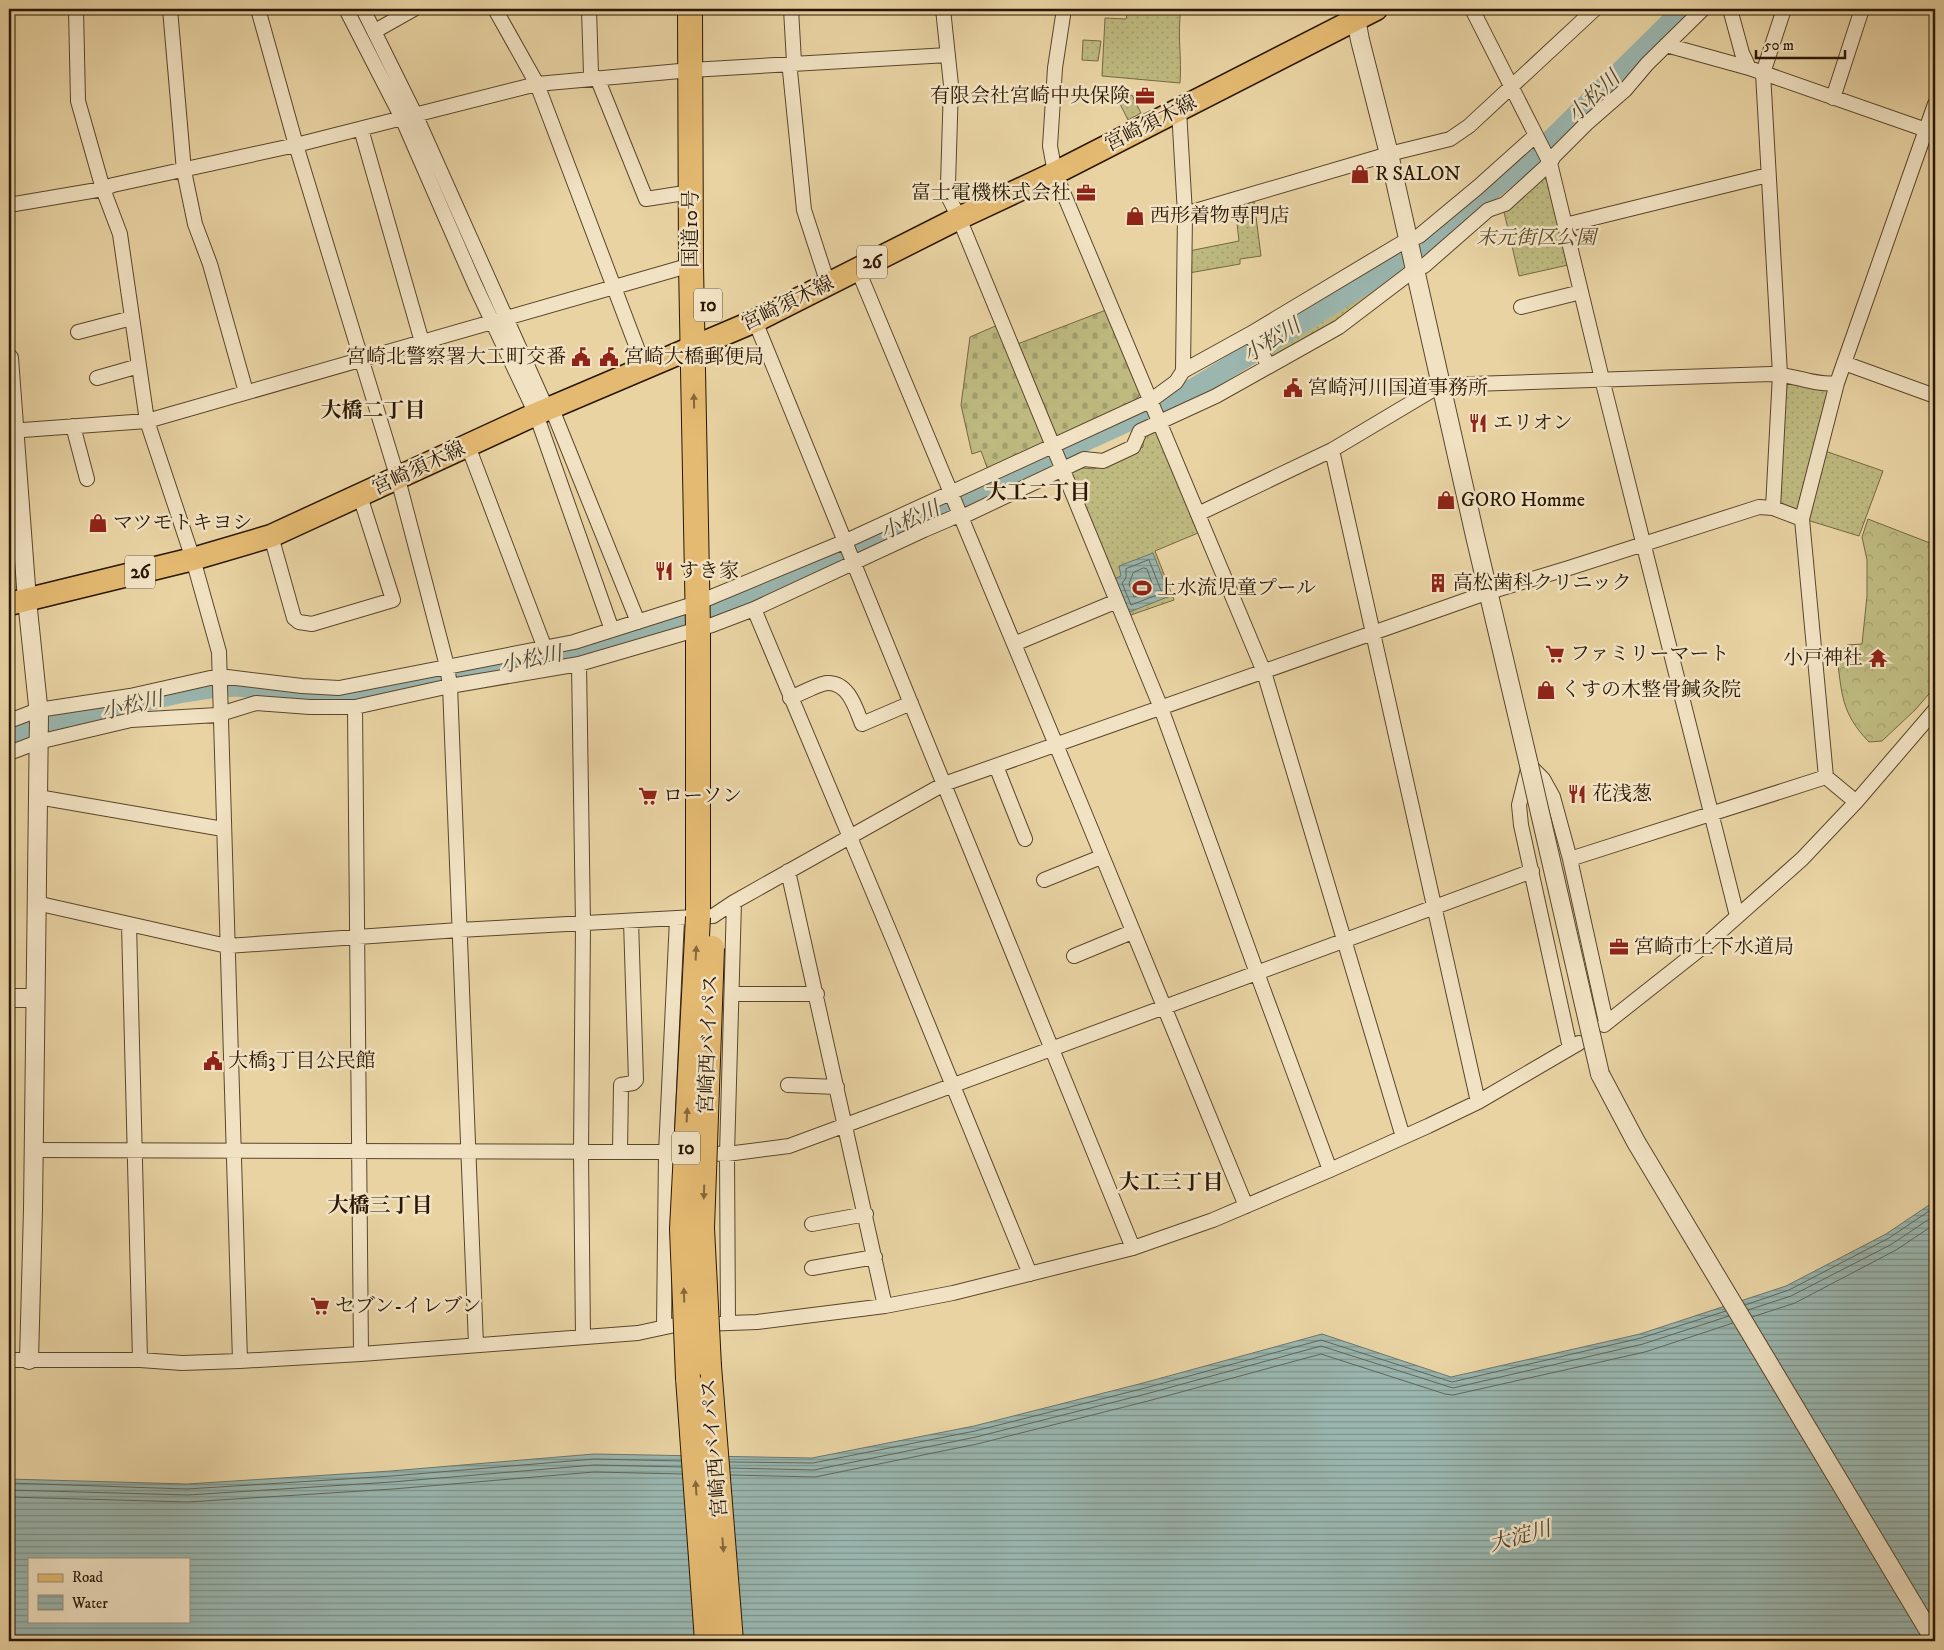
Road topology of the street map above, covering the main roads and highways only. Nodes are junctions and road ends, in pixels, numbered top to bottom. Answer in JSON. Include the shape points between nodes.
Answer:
{"nodes":[{"id":1,"x":690,"y":9,"type":"edge"},
{"id":2,"x":705,"y":9,"type":"edge"},
{"id":3,"x":1376,"y":9,"type":"edge"},
{"id":4,"x":1357,"y":12,"type":"edge"},
{"id":5,"x":698,"y":70,"type":"junction"},
{"id":6,"x":701,"y":345,"type":"junction"},
{"id":7,"x":18,"y":602,"type":"edge"},
{"id":8,"x":705,"y":614,"type":"joint"},
{"id":9,"x":696,"y":917,"type":"junction"},
{"id":10,"x":707,"y":1641,"type":"edge"},
{"id":11,"x":731,"y":1641,"type":"edge"}],
"edges":[{"from":1,"to":5,"type":"highway","name":"国道10号","number":"10"},
{"from":2,"to":5,"type":"highway","name":"国道10号","number":"10"},
{"from":3,"to":4,"type":"main road","name":"宮崎須木線","number":"26"},
{"from":4,"to":6,"type":"main road","name":"宮崎須木線","number":"26","via":[[1179,110],[1055,173]]},
{"from":5,"to":6,"type":"highway","name":"国道10号","number":"10"},
{"from":5,"to":6,"type":"highway","name":"国道10号","number":"10","via":[[691,192],[691,265]]},
{"from":6,"to":7,"type":"main road","name":"宮崎須木線","number":"26","via":[[544,412],[271,536],[193,559]]},
{"from":6,"to":8,"type":"highway","name":"国道10号","number":"10"},
{"from":8,"to":9,"type":"highway","name":"宮崎西バイパス","number":"10"},
{"from":10,"to":9,"type":"highway","name":"宮崎西バイパス","number":"10","one_way":true,"bridge":true,"via":[[686,1367],[682,1229]]},
{"from":9,"to":11,"type":"highway","name":"宮崎西バイパス","number":"10","one_way":true,"bridge":true,"via":[[708,1366]]}]}
